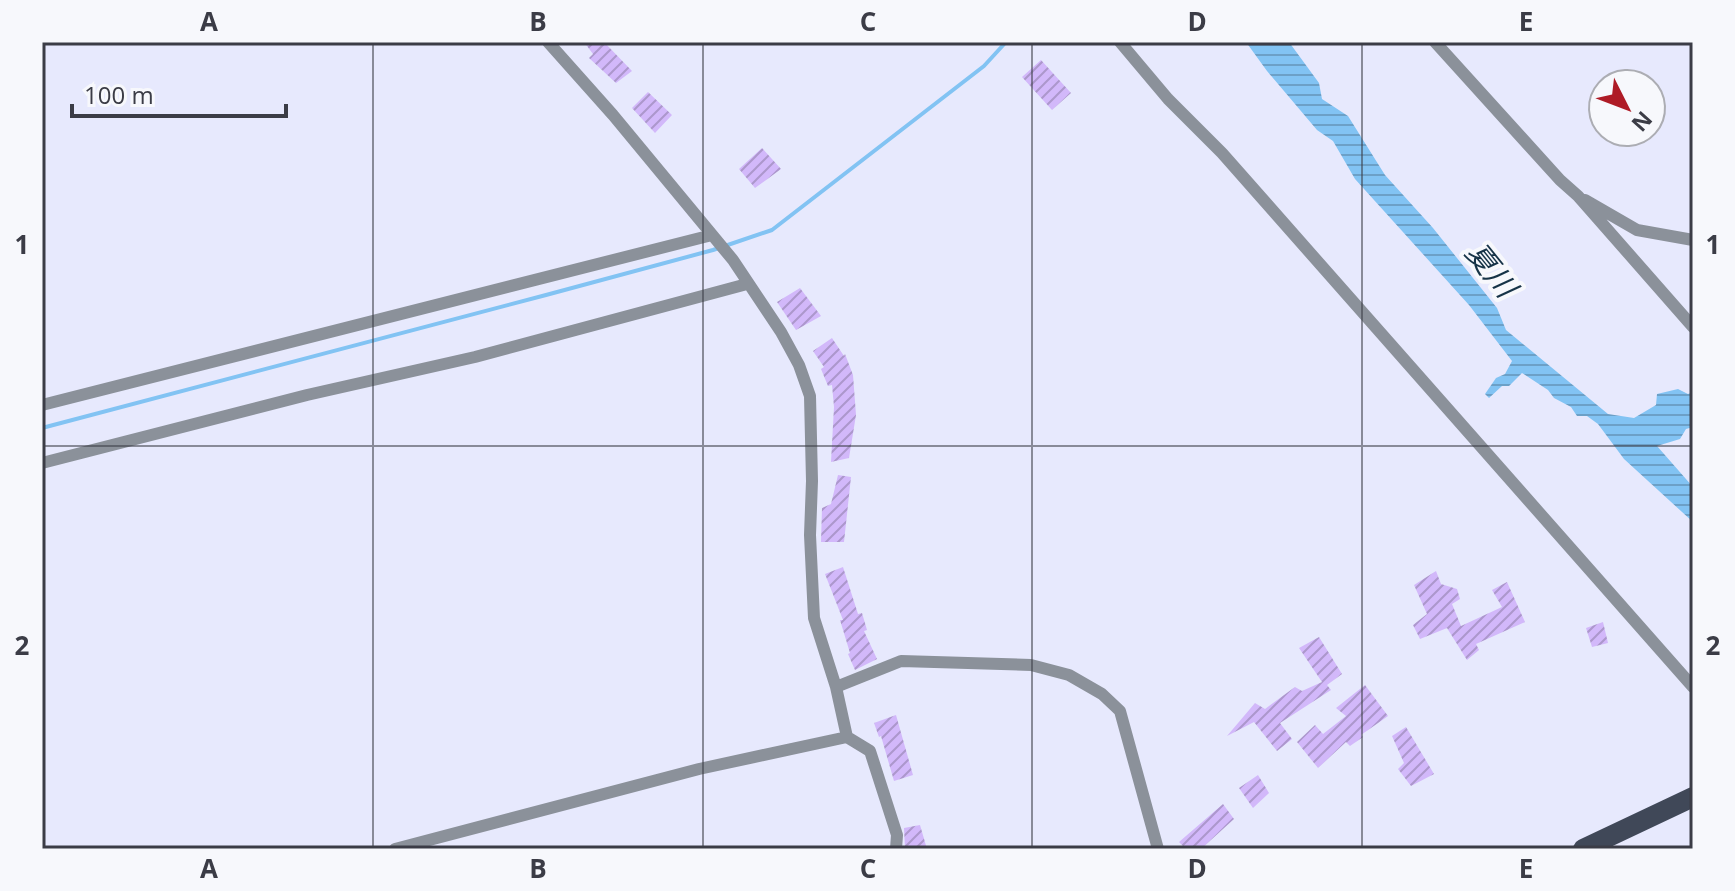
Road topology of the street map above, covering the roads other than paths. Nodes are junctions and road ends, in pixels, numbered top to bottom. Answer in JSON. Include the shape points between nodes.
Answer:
{"nodes":[{"id":1,"x":548,"y":42,"type":"edge"},
{"id":2,"x":1120,"y":42,"type":"edge"},
{"id":3,"x":1435,"y":42,"type":"edge"},
{"id":4,"x":1578,"y":196,"type":"junction"},
{"id":5,"x":714,"y":237,"type":"junction"},
{"id":6,"x":1693,"y":240,"type":"edge"},
{"id":7,"x":747,"y":284,"type":"junction"},
{"id":8,"x":1693,"y":327,"type":"edge"},
{"id":9,"x":42,"y":405,"type":"edge"},
{"id":10,"x":42,"y":463,"type":"edge"},
{"id":11,"x":836,"y":687,"type":"junction"},
{"id":12,"x":1693,"y":687,"type":"edge"},
{"id":13,"x":847,"y":737,"type":"junction"},
{"id":14,"x":1693,"y":797,"type":"edge"},
{"id":15,"x":395,"y":849,"type":"edge"},
{"id":16,"x":896,"y":849,"type":"edge"},
{"id":17,"x":1158,"y":849,"type":"edge"},
{"id":18,"x":1583,"y":849,"type":"edge"}],
"edges":[{"from":1,"to":5,"type":"street"},
{"from":2,"to":12,"type":"street"},
{"from":3,"to":4,"type":"street"},
{"from":4,"to":6,"type":"street","via":[[1637,230]]},
{"from":4,"to":8,"type":"street"},
{"from":5,"to":7,"type":"street"},
{"from":5,"to":9,"type":"street"},
{"from":7,"to":10,"type":"street"},
{"from":7,"to":11,"type":"street","via":[[787,343],[810,396],[814,618]]},
{"from":11,"to":13,"type":"street"},
{"from":11,"to":17,"type":"street","via":[[901,661],[1031,665],[1069,675],[1120,711]]},
{"from":13,"to":15,"type":"street","via":[[699,769]]},
{"from":13,"to":16,"type":"street","via":[[870,751],[897,835]]},
{"from":14,"to":18,"type":"main road"}]}
